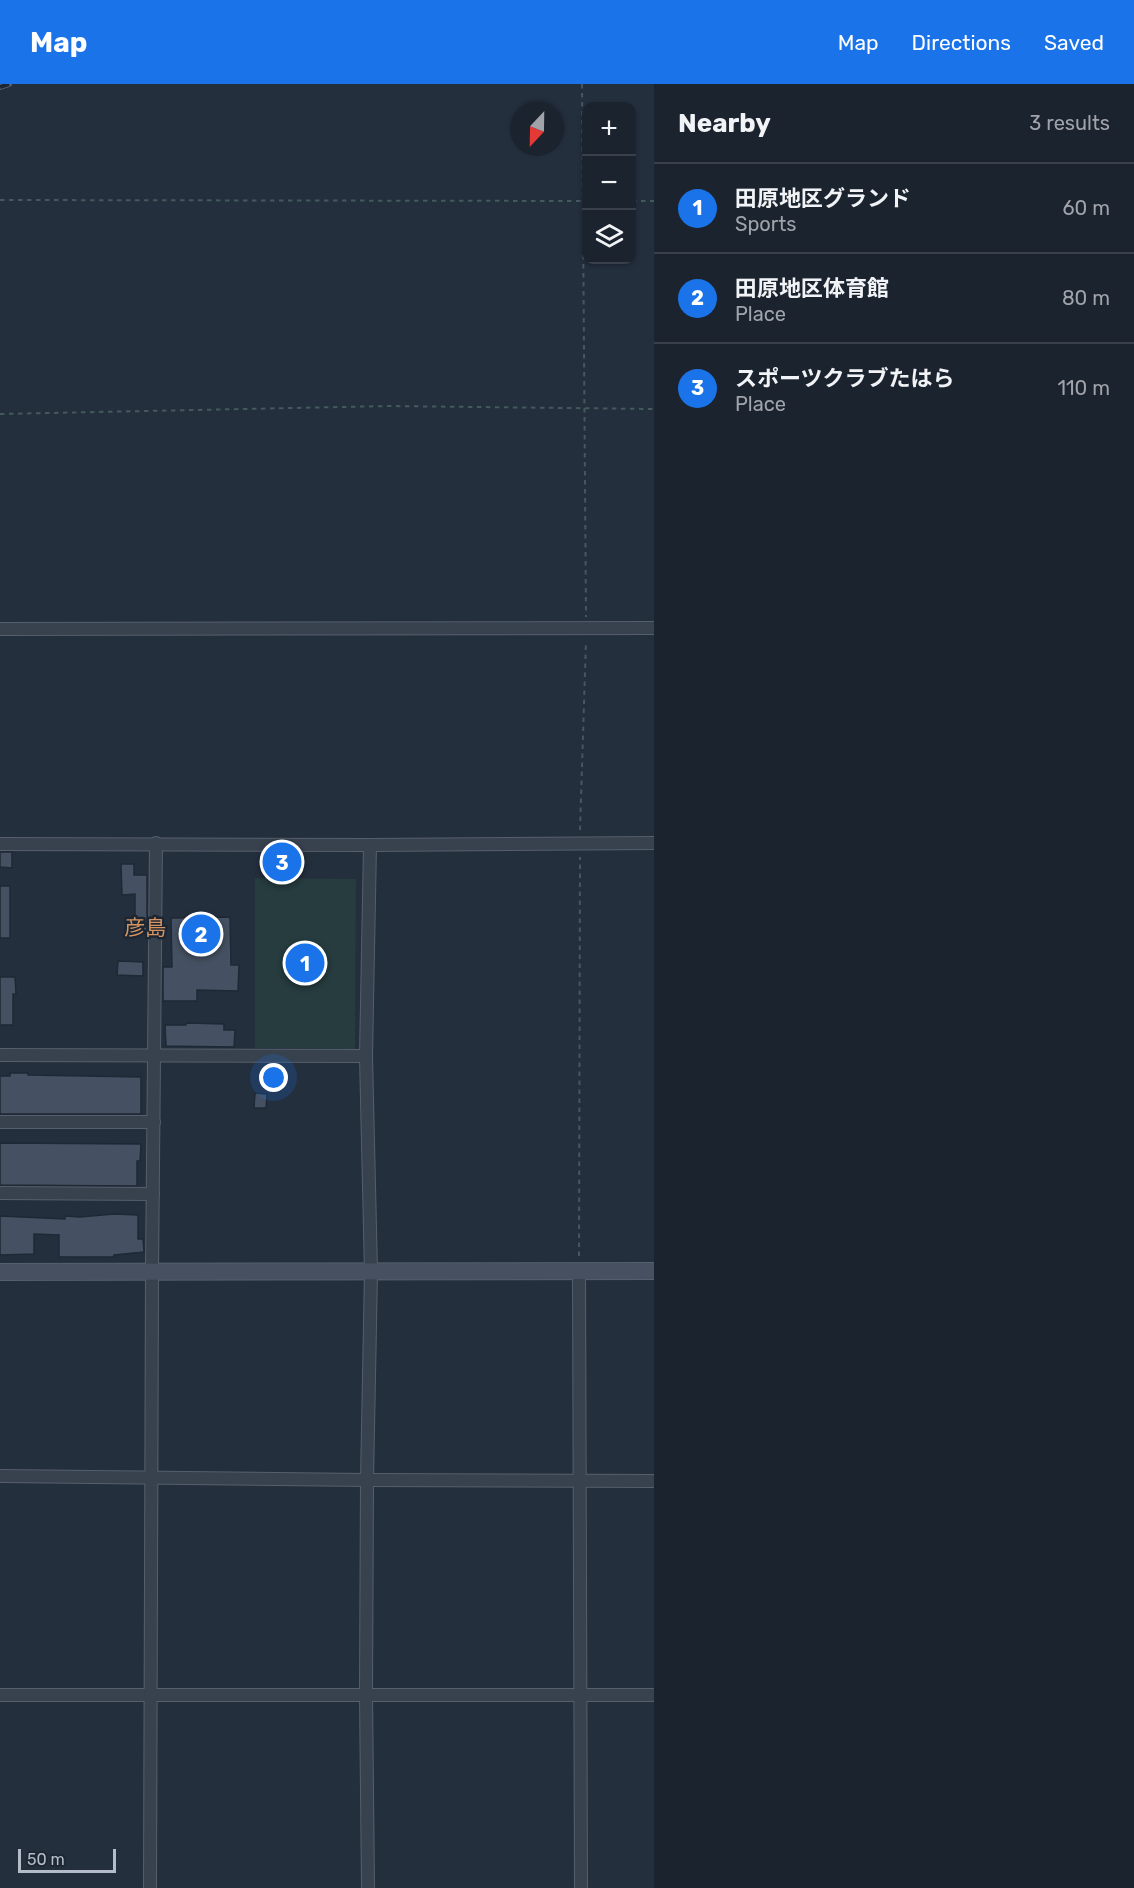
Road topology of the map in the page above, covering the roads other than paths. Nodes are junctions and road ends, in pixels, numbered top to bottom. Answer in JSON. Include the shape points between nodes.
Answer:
{"nodes":[{"id":1,"x":654,"y":628,"type":"edge"},
{"id":2,"x":0,"y":629,"type":"edge"},
{"id":3,"x":156,"y":843,"type":"junction"},
{"id":4,"x":654,"y":843,"type":"edge"},
{"id":5,"x":0,"y":844,"type":"edge"},
{"id":6,"x":370,"y":845,"type":"junction"},
{"id":7,"x":155,"y":1054,"type":"junction"},
{"id":8,"x":0,"y":1055,"type":"edge"},
{"id":9,"x":366,"y":1056,"type":"junction"},
{"id":10,"x":0,"y":1122,"type":"edge"},
{"id":11,"x":154,"y":1122,"type":"junction"},
{"id":12,"x":0,"y":1193,"type":"edge"},
{"id":13,"x":153,"y":1194,"type":"junction"},
{"id":14,"x":579,"y":1271,"type":"junction"},
{"id":15,"x":654,"y":1271,"type":"edge"},
{"id":16,"x":0,"y":1272,"type":"edge"},
{"id":17,"x":152,"y":1272,"type":"junction"},
{"id":18,"x":371,"y":1272,"type":"junction"},
{"id":19,"x":0,"y":1476,"type":"edge"},
{"id":20,"x":153,"y":1478,"type":"junction"},
{"id":21,"x":367,"y":1480,"type":"junction"},
{"id":22,"x":579,"y":1480,"type":"junction"},
{"id":23,"x":654,"y":1481,"type":"edge"},
{"id":24,"x":366,"y":1694,"type":"junction"},
{"id":25,"x":581,"y":1694,"type":"junction"},
{"id":26,"x":0,"y":1695,"type":"edge"},
{"id":27,"x":654,"y":1695,"type":"edge"},
{"id":28,"x":150,"y":1696,"type":"junction"},
{"id":29,"x":150,"y":1888,"type":"edge"},
{"id":30,"x":368,"y":1888,"type":"edge"},
{"id":31,"x":581,"y":1888,"type":"edge"}],
"edges":[{"from":1,"to":2,"type":"street"},
{"from":3,"to":5,"type":"street"},
{"from":3,"to":6,"type":"street"},
{"from":3,"to":7,"type":"street"},
{"from":4,"to":6,"type":"street"},
{"from":6,"to":9,"type":"street"},
{"from":7,"to":8,"type":"street"},
{"from":7,"to":9,"type":"street"},
{"from":7,"to":11,"type":"street"},
{"from":9,"to":18,"type":"street"},
{"from":10,"to":11,"type":"street"},
{"from":11,"to":13,"type":"street"},
{"from":12,"to":13,"type":"street"},
{"from":13,"to":17,"type":"street"},
{"from":14,"to":15,"type":"street"},
{"from":14,"to":18,"type":"street"},
{"from":14,"to":22,"type":"street"},
{"from":16,"to":17,"type":"street"},
{"from":17,"to":18,"type":"street"},
{"from":17,"to":20,"type":"street"},
{"from":18,"to":21,"type":"street"},
{"from":19,"to":20,"type":"street"},
{"from":20,"to":21,"type":"street"},
{"from":20,"to":28,"type":"street"},
{"from":21,"to":22,"type":"street"},
{"from":21,"to":24,"type":"street"},
{"from":22,"to":23,"type":"street"},
{"from":22,"to":25,"type":"street"},
{"from":24,"to":25,"type":"street"},
{"from":24,"to":28,"type":"street"},
{"from":24,"to":30,"type":"street"},
{"from":25,"to":27,"type":"street"},
{"from":25,"to":31,"type":"street"},
{"from":26,"to":28,"type":"street"},
{"from":28,"to":29,"type":"street"}]}
